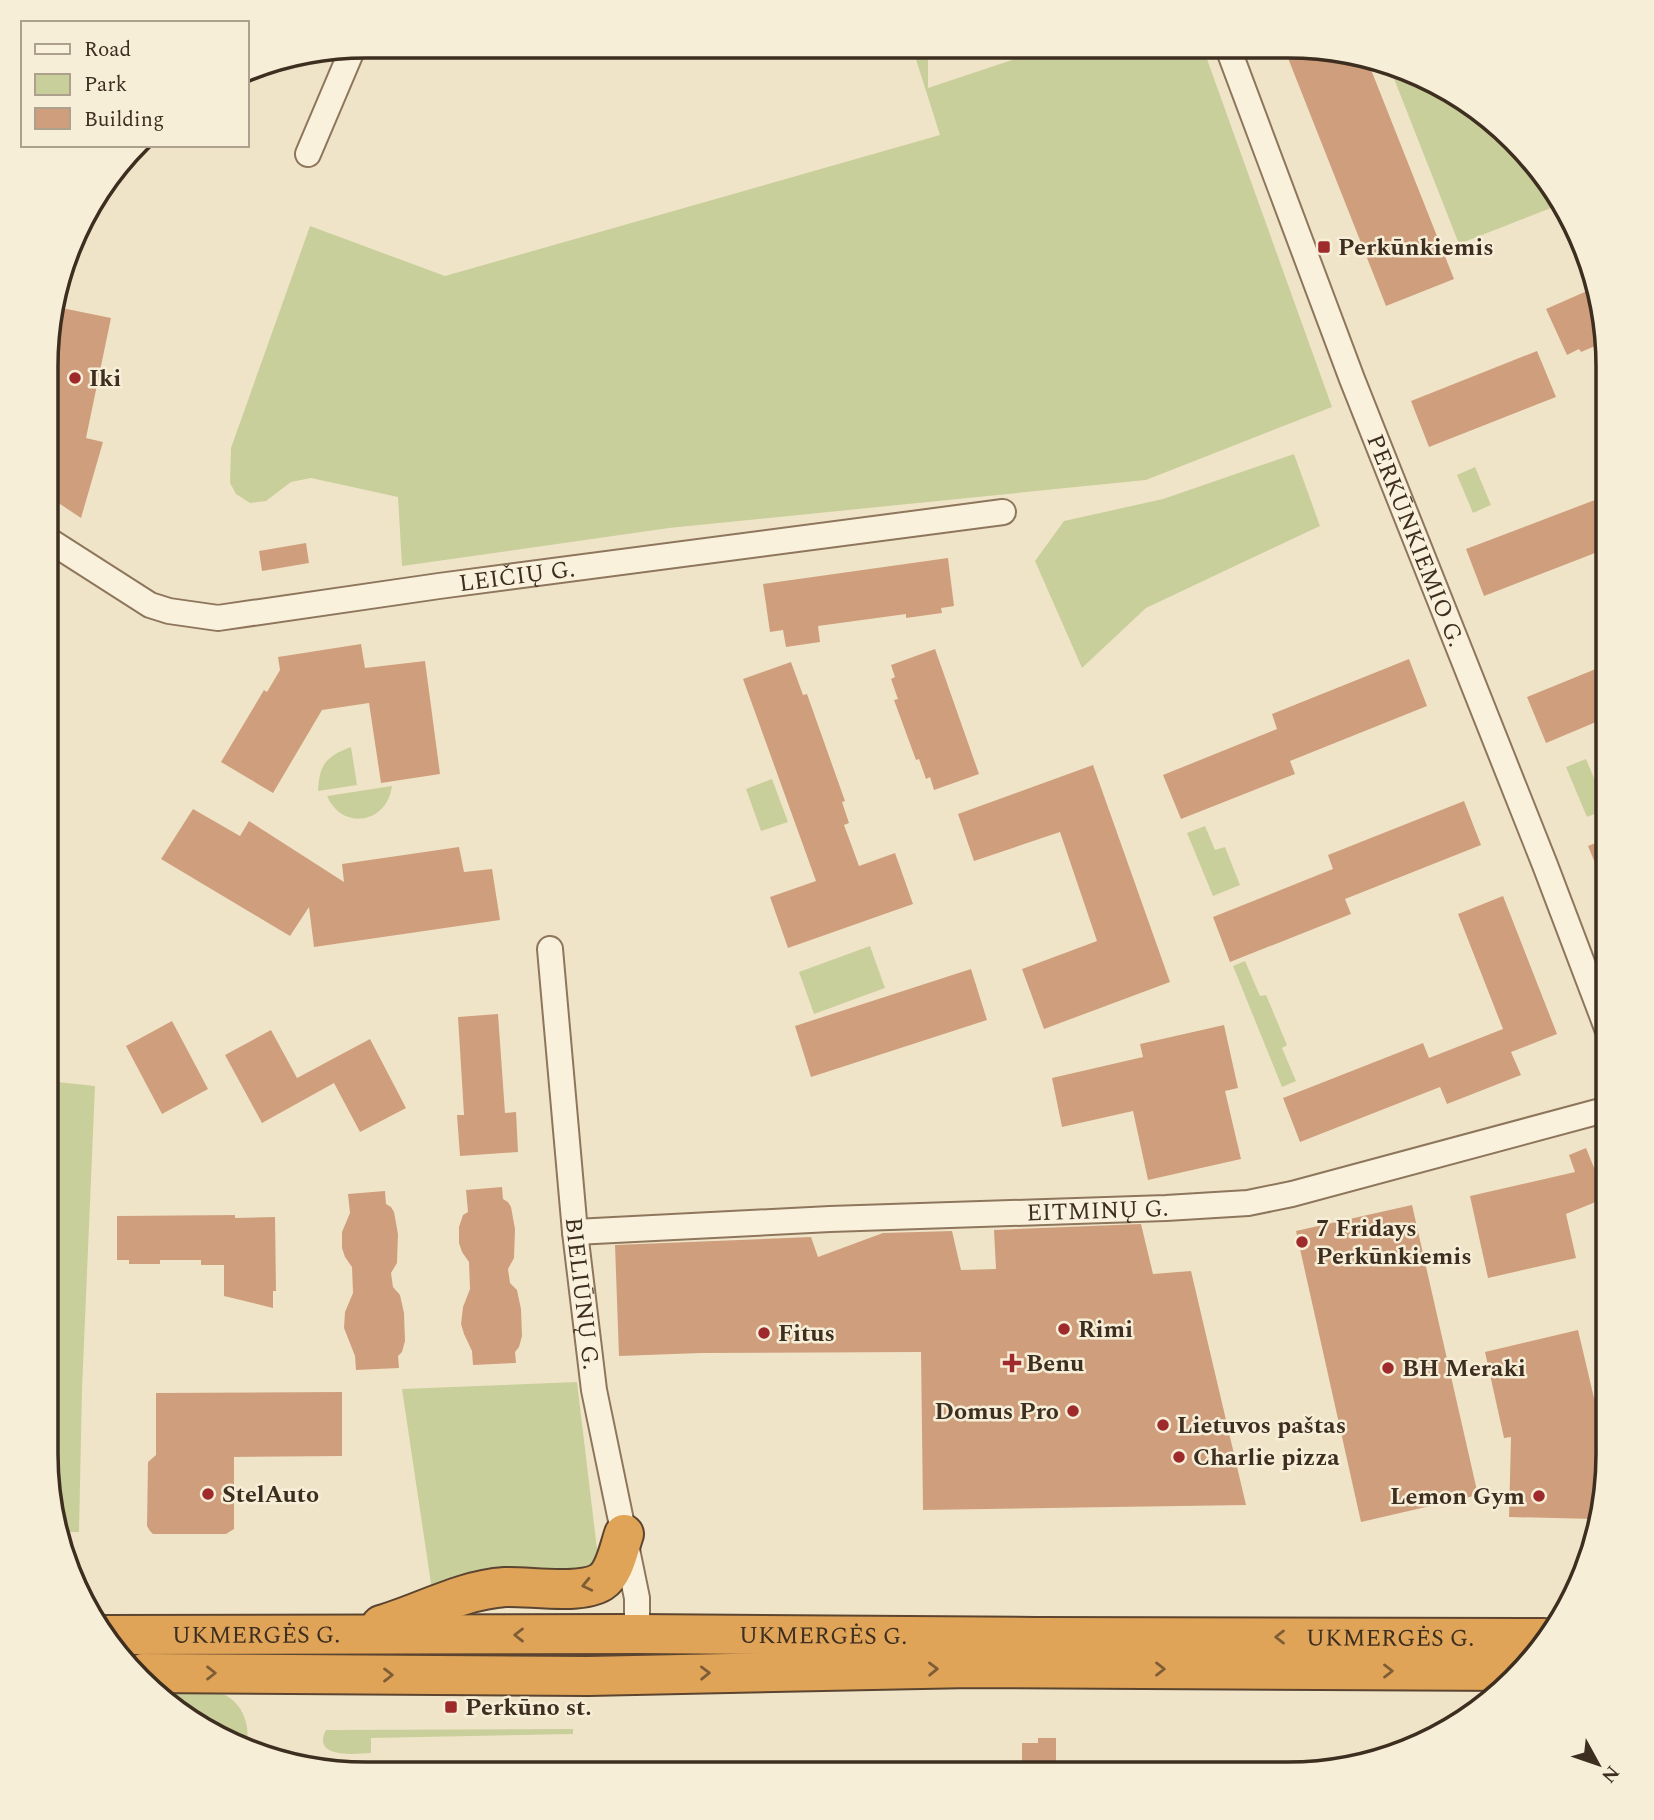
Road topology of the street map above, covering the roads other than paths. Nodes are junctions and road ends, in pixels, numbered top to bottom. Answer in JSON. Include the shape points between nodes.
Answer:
{"nodes":[{"id":1,"x":348,"y":58,"type":"edge"},
{"id":2,"x":1232,"y":58,"type":"edge"},
{"id":3,"x":308,"y":154,"type":"dead end"},
{"id":4,"x":1003,"y":512,"type":"dead end"},
{"id":5,"x":58,"y":546,"type":"edge"},
{"id":6,"x":550,"y":949,"type":"dead end"},
{"id":7,"x":1596,"y":999,"type":"edge"},
{"id":8,"x":1596,"y":1112,"type":"edge"},
{"id":9,"x":575,"y":1232,"type":"junction"},
{"id":10,"x":624,"y":1534,"type":"junction"},
{"id":11,"x":637,"y":1634,"type":"junction"},
{"id":12,"x":116,"y":1635,"type":"edge"},
{"id":13,"x":346,"y":1635,"type":"junction"},
{"id":14,"x":1536,"y":1637,"type":"edge"},
{"id":15,"x":1507,"y":1671,"type":"edge"},
{"id":16,"x":149,"y":1673,"type":"edge"},
{"id":17,"x":651,"y":1674,"type":"junction"}],
"edges":[{"from":1,"to":3,"type":"street"},
{"from":2,"to":7,"type":"street","name":"PERKŪNKIEMIO G.","via":[[1352,379]]},
{"from":4,"to":5,"type":"street","name":"LEIČIŲ G.","via":[[218,618],[150,605]]},
{"from":6,"to":9,"type":"street","name":"BIELIŪNŲ G."},
{"from":8,"to":9,"type":"street","name":"EITMINŲ G.","via":[[1248,1203]]},
{"from":9,"to":10,"type":"street","name":"BIELIŪNŲ G.","via":[[594,1390]]},
{"from":10,"to":11,"type":"street","name":"BIELIŪNŲ G.","via":[[637,1598]]},
{"from":10,"to":13,"type":"highway","one_way":true,"via":[[610,1571],[589,1586],[480,1591]]},
{"from":11,"to":13,"type":"highway","name":"UKMERGĖS G.","one_way":true},
{"from":14,"to":11,"type":"highway","name":"UKMERGĖS G.","one_way":true},
{"from":11,"to":17,"type":"highway"},
{"from":12,"to":13,"type":"highway","name":"UKMERGĖS G."},
{"from":17,"to":15,"type":"highway","name":"UKMERGĖS G.","one_way":true,"via":[[971,1668]]},
{"from":16,"to":17,"type":"highway","name":"UKMERGĖS G.","one_way":true}]}
